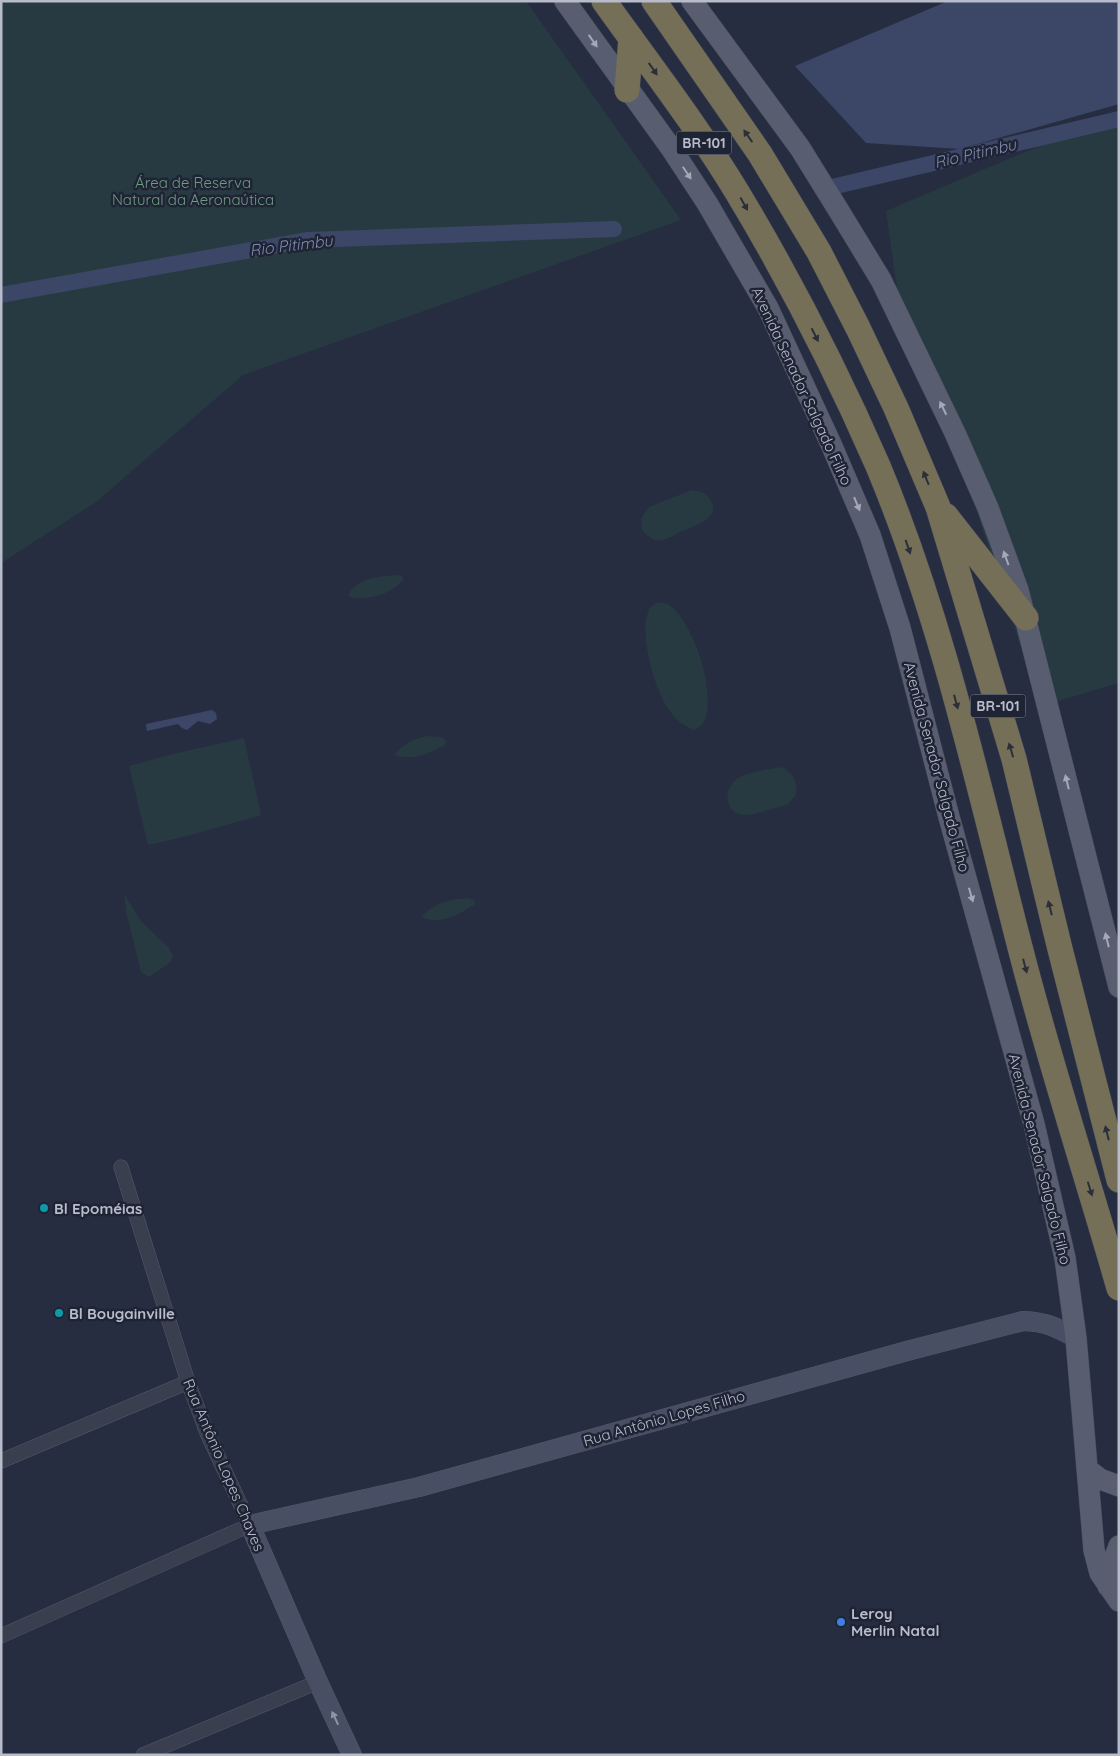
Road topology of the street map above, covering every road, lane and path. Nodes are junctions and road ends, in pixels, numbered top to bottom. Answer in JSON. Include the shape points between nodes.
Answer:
{"nodes":[{"id":1,"x":564,"y":1,"type":"edge"},
{"id":2,"x":604,"y":1,"type":"edge"},
{"id":3,"x":654,"y":1,"type":"edge"},
{"id":4,"x":692,"y":1,"type":"edge"},
{"id":5,"x":631,"y":38,"type":"junction"},
{"id":6,"x":627,"y":90,"type":"junction"},
{"id":7,"x":938,"y":506,"type":"junction"},
{"id":8,"x":1026,"y":618,"type":"junction"},
{"id":9,"x":1119,"y":987,"type":"edge"},
{"id":10,"x":120,"y":1167,"type":"dead end"},
{"id":11,"x":1119,"y":1180,"type":"edge"},
{"id":12,"x":1119,"y":1288,"type":"edge"},
{"id":13,"x":1076,"y":1338,"type":"junction"},
{"id":14,"x":188,"y":1382,"type":"junction"},
{"id":15,"x":1,"y":1462,"type":"edge"},
{"id":16,"x":1087,"y":1469,"type":"junction"},
{"id":17,"x":1119,"y":1486,"type":"edge"},
{"id":18,"x":250,"y":1525,"type":"junction"},
{"id":19,"x":1119,"y":1546,"type":"edge"},
{"id":20,"x":1113,"y":1594,"type":"edge"},
{"id":21,"x":1,"y":1636,"type":"edge"},
{"id":22,"x":318,"y":1682,"type":"junction"},
{"id":23,"x":143,"y":1755,"type":"edge"},
{"id":24,"x":352,"y":1755,"type":"edge"}],
"edges":[{"from":1,"to":6,"type":"main road","name":"Avenida Senador Salgado Filho","one_way":true},
{"from":2,"to":5,"type":"highway","number":"BR-101"},
{"from":7,"to":3,"type":"highway","number":"BR-101","one_way":true,"via":[[892,399],[819,252],[760,154]]},
{"from":8,"to":4,"type":"main road","one_way":true,"via":[[956,433],[881,280],[800,148]]},
{"from":5,"to":6,"type":"highway"},
{"from":5,"to":12,"type":"highway","number":"BR-101","one_way":true,"via":[[736,190],[846,394],[879,470],[950,678],[1033,1000]]},
{"from":6,"to":13,"type":"main road","name":"Avenida Senador Salgado Filho","one_way":true,"via":[[707,203],[768,308],[832,444],[870,535],[900,628],[1034,1124],[1065,1258]]},
{"from":7,"to":8,"type":"highway"},
{"from":11,"to":7,"type":"highway","number":"BR-101","one_way":true,"via":[[1014,759]]},
{"from":9,"to":8,"type":"main road","one_way":true},
{"from":10,"to":14,"type":"street","name":"Rua Antônio Lopes Chaves"},
{"from":13,"to":16,"type":"main road","name":"Avenida Senador Salgado Filho"},
{"from":13,"to":18,"type":"street","name":"Rua Antônio Lopes Filho","via":[[1041,1322],[1023,1322],[898,1353],[419,1487]]},
{"from":14,"to":15,"type":"street"},
{"from":14,"to":18,"type":"street","name":"Rua Antônio Lopes Chaves"},
{"from":16,"to":17,"type":"main road"},
{"from":16,"to":20,"type":"main road","name":"Avenida Senador Salgado Filho","via":[[1094,1550],[1100,1573]]},
{"from":18,"to":21,"type":"street"},
{"from":18,"to":22,"type":"street","name":"Rua Antônio Lopes Chaves"},
{"from":19,"to":20,"type":"main road","via":[[1112,1564]]},
{"from":22,"to":23,"type":"street"},
{"from":24,"to":22,"type":"street","name":"Rua Antônio Lopes Chaves","one_way":true}]}
